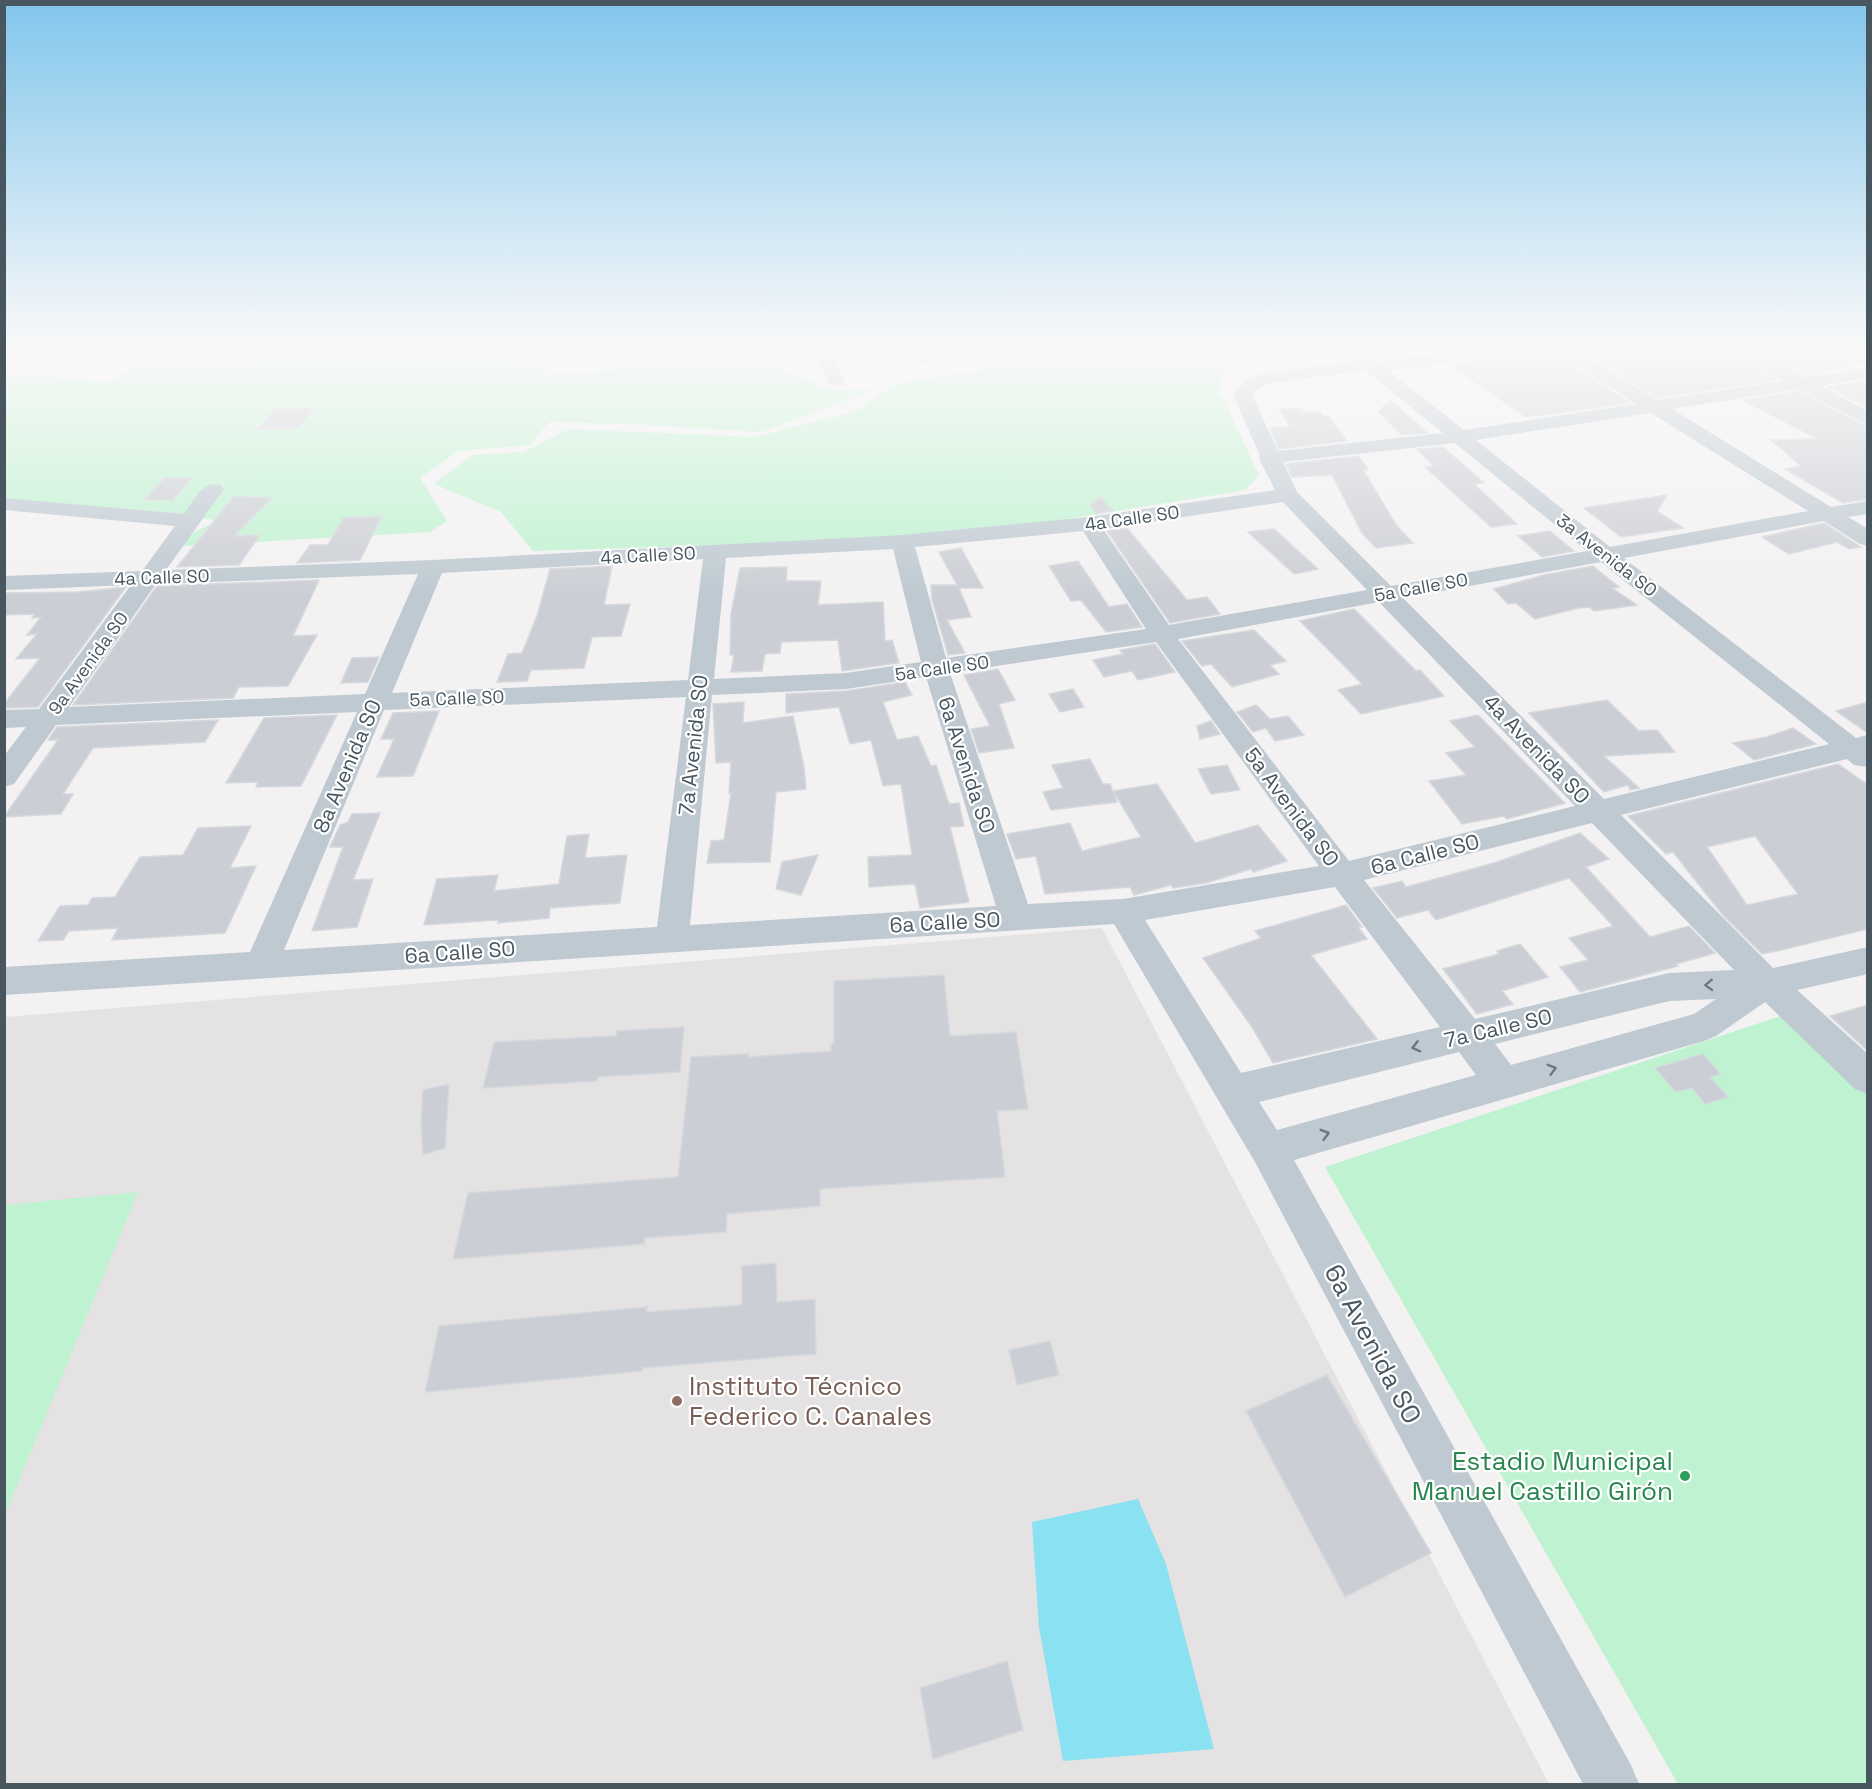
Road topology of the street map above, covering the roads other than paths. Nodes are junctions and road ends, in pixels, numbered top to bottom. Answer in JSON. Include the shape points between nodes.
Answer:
{"nodes":[{"id":1,"x":1257,"y":430,"type":"edge"},
{"id":2,"x":1451,"y":430,"type":"edge"},
{"id":3,"x":1502,"y":430,"type":"edge"},
{"id":4,"x":1693,"y":430,"type":"edge"},
{"id":5,"x":1459,"y":437,"type":"junction"},
{"id":6,"x":1269,"y":458,"type":"junction"},
{"id":7,"x":213,"y":489,"type":"dead end"},
{"id":8,"x":1288,"y":495,"type":"junction"},
{"id":9,"x":4,"y":504,"type":"edge"},
{"id":10,"x":1868,"y":507,"type":"edge"},
{"id":11,"x":1827,"y":514,"type":"junction"},
{"id":12,"x":190,"y":521,"type":"junction"},
{"id":13,"x":1089,"y":524,"type":"junction"},
{"id":14,"x":1868,"y":539,"type":"edge"},
{"id":15,"x":902,"y":542,"type":"junction"},
{"id":16,"x":715,"y":552,"type":"junction"},
{"id":17,"x":1606,"y":555,"type":"junction"},
{"id":18,"x":433,"y":567,"type":"junction"},
{"id":19,"x":150,"y":578,"type":"junction"},
{"id":20,"x":4,"y":583,"type":"edge"},
{"id":21,"x":1384,"y":593,"type":"junction"},
{"id":22,"x":1162,"y":634,"type":"junction"},
{"id":23,"x":936,"y":669,"type":"junction"},
{"id":24,"x":698,"y":688,"type":"junction"},
{"id":25,"x":375,"y":701,"type":"junction"},
{"id":26,"x":49,"y":717,"type":"junction"},
{"id":27,"x":4,"y":719,"type":"edge"},
{"id":28,"x":1862,"y":751,"type":"edge"},
{"id":29,"x":4,"y":777,"type":"edge"},
{"id":30,"x":1599,"y":812,"type":"junction"},
{"id":31,"x":1342,"y":874,"type":"junction"},
{"id":32,"x":1123,"y":911,"type":"junction"},
{"id":33,"x":1016,"y":918,"type":"junction"},
{"id":34,"x":672,"y":939,"type":"junction"},
{"id":35,"x":1868,"y":960,"type":"edge"},
{"id":36,"x":261,"y":964,"type":"junction"},
{"id":37,"x":4,"y":981,"type":"edge"},
{"id":38,"x":1767,"y":984,"type":"junction"},
{"id":39,"x":1466,"y":1036,"type":"junction"},
{"id":40,"x":1868,"y":1077,"type":"edge"},
{"id":41,"x":1504,"y":1083,"type":"junction"},
{"id":42,"x":1232,"y":1092,"type":"junction"},
{"id":43,"x":1268,"y":1150,"type":"junction"},
{"id":44,"x":1612,"y":1785,"type":"edge"}],
"edges":[{"from":1,"to":6,"type":"street","name":"4a Avenida SO"},
{"from":2,"to":5,"type":"street","name":"3a Avenida SO"},
{"from":3,"to":5,"type":"street"},
{"from":4,"to":11,"type":"street"},
{"from":5,"to":6,"type":"street"},
{"from":5,"to":17,"type":"street","name":"3a Avenida SO"},
{"from":6,"to":8,"type":"street","name":"4a Avenida SO"},
{"from":7,"to":12,"type":"street","name":"9a Avenida SO"},
{"from":8,"to":13,"type":"street","name":"4a Calle SO"},
{"from":8,"to":21,"type":"street","name":"4a Avenida SO"},
{"from":9,"to":12,"type":"street"},
{"from":10,"to":11,"type":"street","name":"5a Calle SO"},
{"from":11,"to":14,"type":"street"},
{"from":11,"to":17,"type":"street","name":"5a Calle SO"},
{"from":12,"to":19,"type":"street","name":"9a Avenida SO"},
{"from":13,"to":15,"type":"street","name":"4a Calle SO"},
{"from":13,"to":22,"type":"street","name":"5a Avenida SO"},
{"from":15,"to":16,"type":"street","name":"4a Calle SO"},
{"from":15,"to":23,"type":"street","name":"6a Avenida SO"},
{"from":16,"to":18,"type":"street","name":"4a Calle SO"},
{"from":16,"to":24,"type":"street","name":"7a Avenida SO"},
{"from":17,"to":21,"type":"street","name":"5a Calle SO"},
{"from":17,"to":28,"type":"street","name":"3a Avenida SO"},
{"from":18,"to":19,"type":"street","name":"4a Calle SO"},
{"from":18,"to":25,"type":"street","name":"8a Avenida SO"},
{"from":19,"to":20,"type":"street","name":"4a Calle SO"},
{"from":19,"to":26,"type":"street","name":"9a Avenida SO"},
{"from":21,"to":22,"type":"street","name":"5a Calle SO"},
{"from":21,"to":30,"type":"street","name":"4a Avenida SO"},
{"from":22,"to":23,"type":"street","name":"5a Calle SO"},
{"from":22,"to":31,"type":"street","name":"5a Avenida SO"},
{"from":23,"to":24,"type":"street","name":"5a Calle SO","via":[[846,681]]},
{"from":23,"to":33,"type":"street","name":"6a Avenida SO"},
{"from":24,"to":25,"type":"street","name":"5a Calle SO"},
{"from":24,"to":34,"type":"street","name":"7a Avenida SO"},
{"from":25,"to":26,"type":"street","name":"5a Calle SO"},
{"from":25,"to":36,"type":"street","name":"8a Avenida SO"},
{"from":26,"to":27,"type":"street","name":"5a Calle SO"},
{"from":26,"to":29,"type":"street","name":"9a Avenida SO"},
{"from":28,"to":30,"type":"street","name":"6a Calle SO"},
{"from":30,"to":31,"type":"street","name":"6a Calle SO"},
{"from":30,"to":38,"type":"street","name":"4a Avenida SO"},
{"from":31,"to":32,"type":"street","name":"6a Calle SO"},
{"from":31,"to":39,"type":"street","name":"5a Avenida SO"},
{"from":32,"to":33,"type":"street","name":"6a Calle SO"},
{"from":32,"to":42,"type":"street","name":"6a Avenida SO"},
{"from":33,"to":34,"type":"street","name":"6a Calle SO"},
{"from":34,"to":36,"type":"street","name":"6a Calle SO"},
{"from":35,"to":38,"type":"street","name":"7a Calle SO"},
{"from":36,"to":37,"type":"street","name":"6a Calle SO"},
{"from":38,"to":39,"type":"street","name":"7a Calle SO","one_way":true,"via":[[1669,987]]},
{"from":38,"to":40,"type":"street","name":"4a Avenida SO"},
{"from":41,"to":38,"type":"street","name":"7a Calle SO","one_way":true,"via":[[1704,1026]]},
{"from":39,"to":41,"type":"street","name":"5a Avenida SO"},
{"from":39,"to":42,"type":"street","name":"7a Calle SO","one_way":true},
{"from":43,"to":41,"type":"street","name":"7a Calle SO","one_way":true},
{"from":42,"to":43,"type":"street","name":"6a Avenida SO"},
{"from":43,"to":44,"type":"street","name":"6a Avenida SO"}]}
